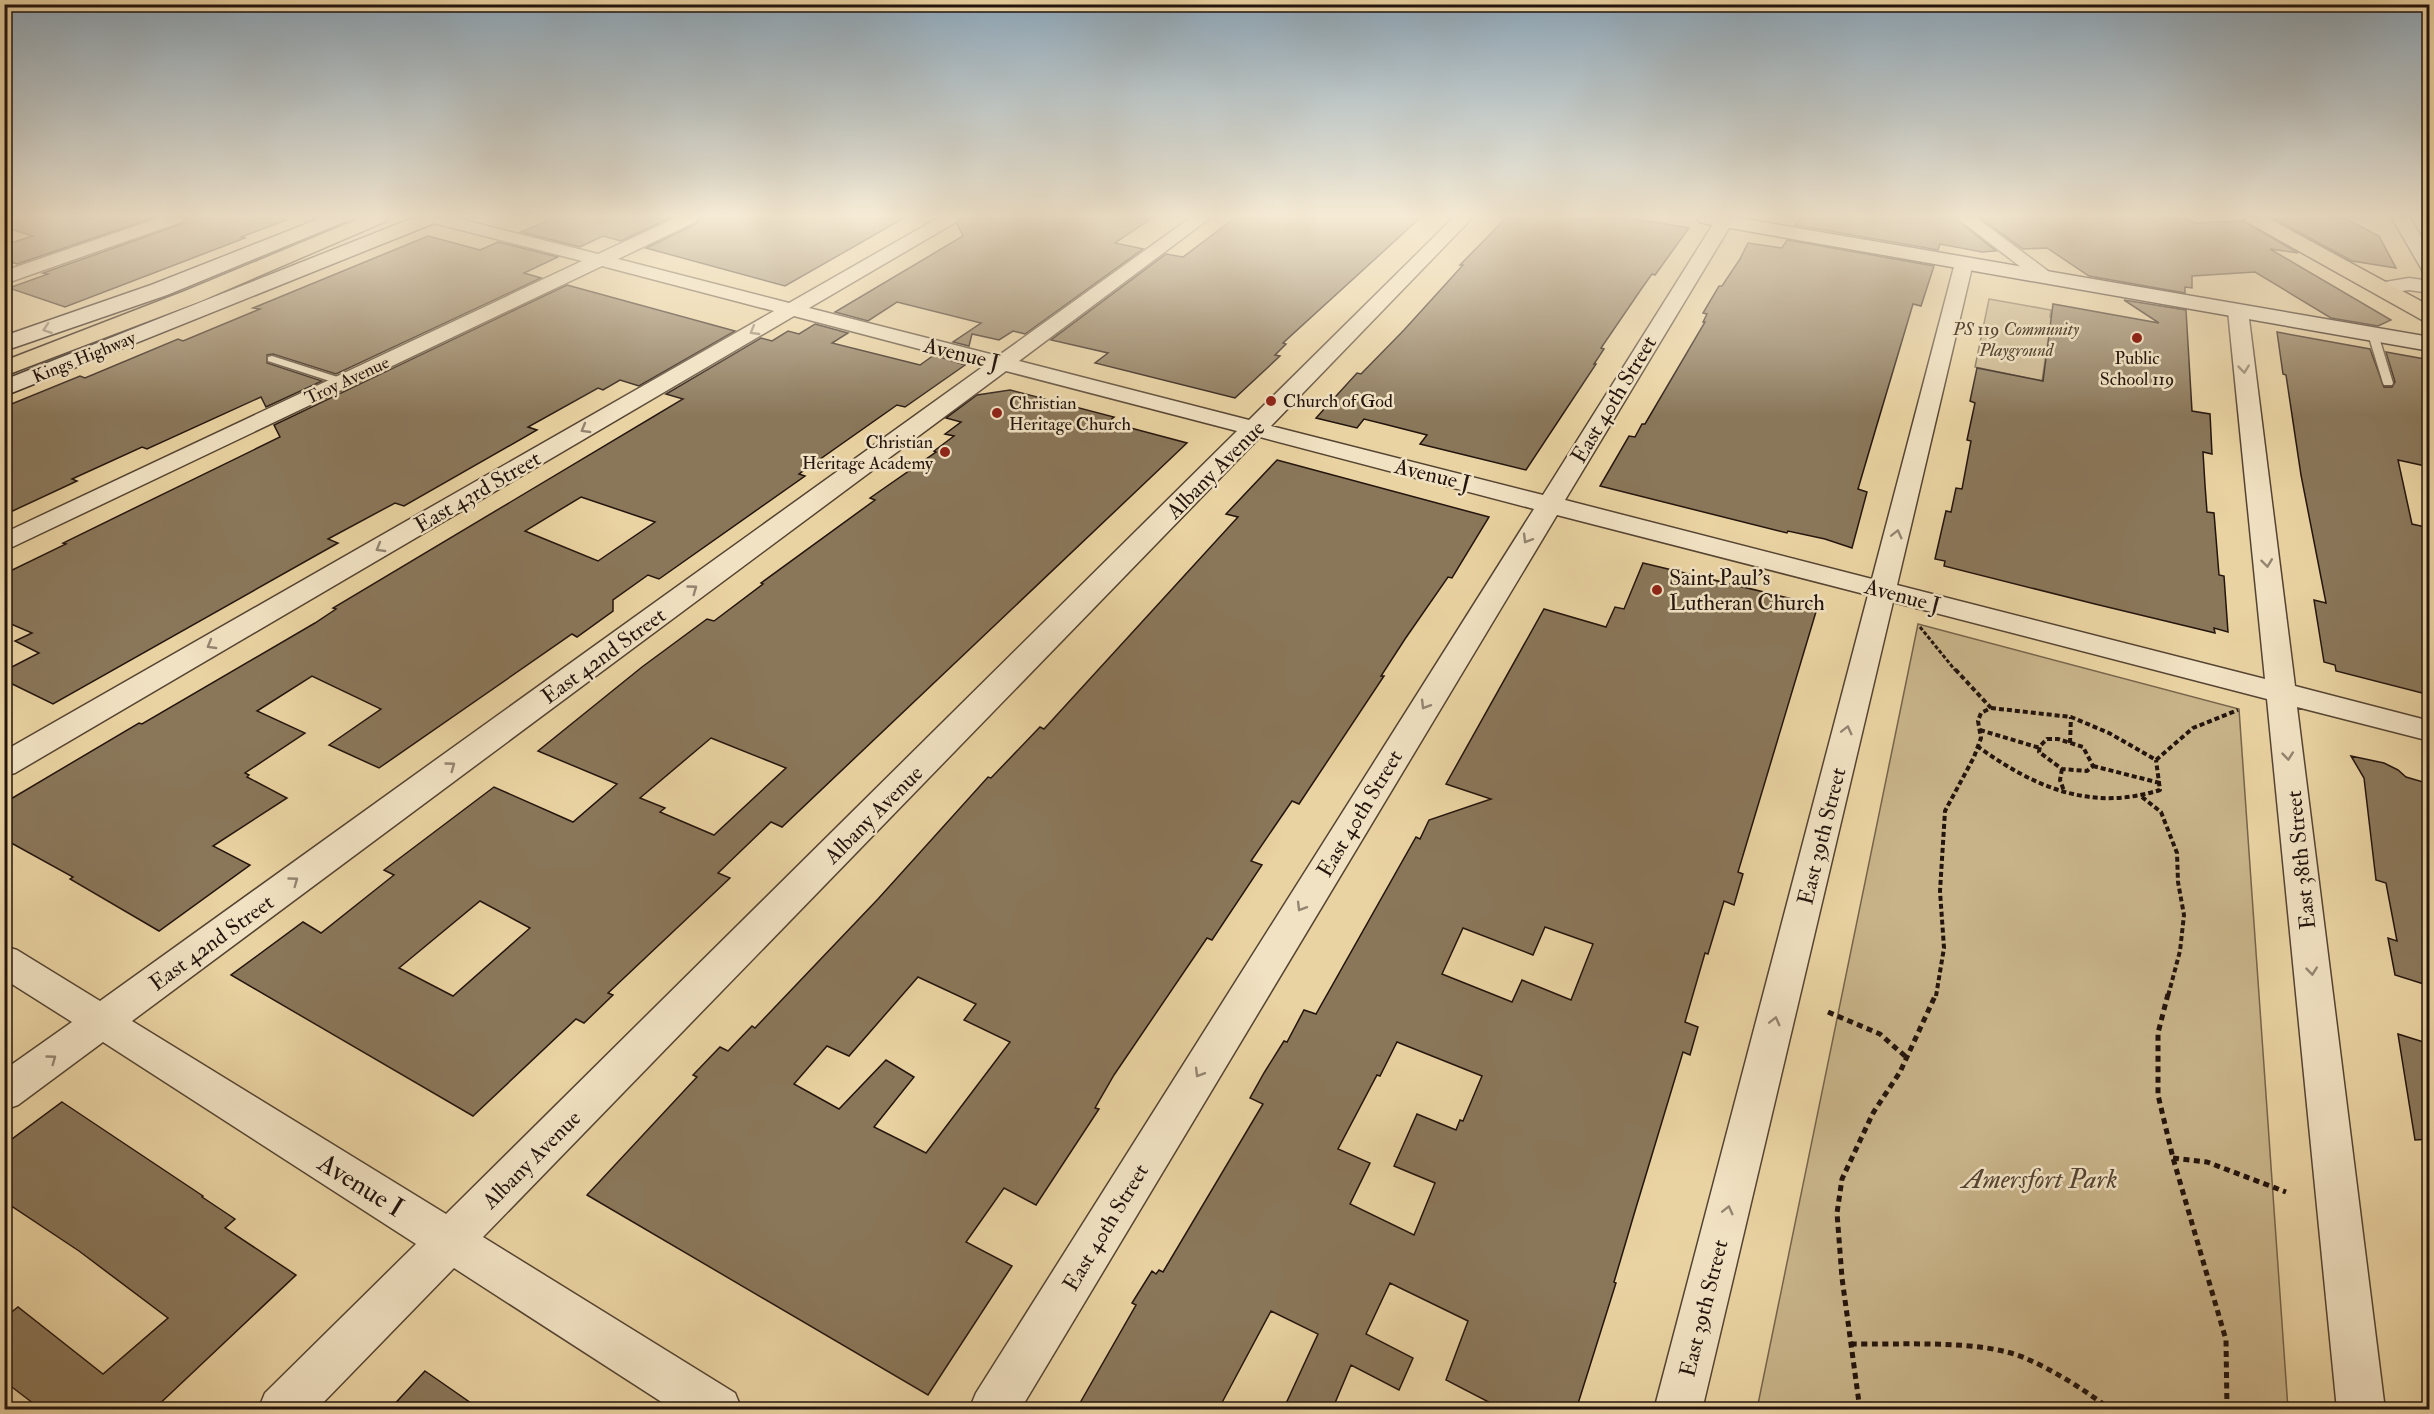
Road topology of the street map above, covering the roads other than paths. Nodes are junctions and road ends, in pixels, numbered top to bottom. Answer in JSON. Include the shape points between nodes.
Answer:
{"nodes":[{"id":1,"x":174,"y":284,"type":"edge"},
{"id":2,"x":180,"y":284,"type":"edge"},
{"id":3,"x":221,"y":284,"type":"edge"},
{"id":4,"x":266,"y":284,"type":"edge"},
{"id":5,"x":549,"y":284,"type":"edge"},
{"id":6,"x":694,"y":284,"type":"edge"},
{"id":7,"x":835,"y":284,"type":"edge"},
{"id":8,"x":1111,"y":284,"type":"edge"},
{"id":9,"x":1397,"y":284,"type":"edge"},
{"id":10,"x":1679,"y":284,"type":"edge"},
{"id":11,"x":1959,"y":284,"type":"edge"},
{"id":12,"x":2085,"y":284,"type":"edge"},
{"id":13,"x":2373,"y":284,"type":"edge"},
{"id":14,"x":2430,"y":287,"type":"edge"},
{"id":15,"x":2380,"y":288,"type":"junction"},
{"id":16,"x":159,"y":290,"type":"junction"},
{"id":17,"x":792,"y":309,"type":"junction"},
{"id":18,"x":2238,"y":311,"type":"junction"},
{"id":19,"x":197,"y":312,"type":"junction"},
{"id":20,"x":2430,"y":315,"type":"edge"},
{"id":21,"x":2373,"y":334,"type":"junction"},
{"id":22,"x":4,"y":344,"type":"edge"},
{"id":23,"x":2430,"y":344,"type":"edge"},
{"id":24,"x":65,"y":346,"type":"junction"},
{"id":25,"x":272,"y":359,"type":"dead end"},
{"id":26,"x":1003,"y":363,"type":"junction"},
{"id":27,"x":4,"y":369,"type":"edge"},
{"id":28,"x":343,"y":382,"type":"junction"},
{"id":29,"x":2388,"y":383,"type":"dead end"},
{"id":30,"x":4,"y":389,"type":"edge"},
{"id":31,"x":1255,"y":428,"type":"junction"},
{"id":32,"x":1549,"y":504,"type":"junction"},
{"id":33,"x":4,"y":543,"type":"edge"},
{"id":34,"x":1882,"y":590,"type":"junction"},
{"id":35,"x":2281,"y":693,"type":"junction"},
{"id":36,"x":2430,"y":731,"type":"edge"},
{"id":37,"x":4,"y":765,"type":"edge"},
{"id":38,"x":4,"y":960,"type":"edge"},
{"id":39,"x":102,"y":1022,"type":"junction"},
{"id":40,"x":4,"y":1093,"type":"edge"},
{"id":41,"x":450,"y":1241,"type":"junction"},
{"id":42,"x":282,"y":1410,"type":"edge"},
{"id":43,"x":718,"y":1410,"type":"edge"},
{"id":44,"x":993,"y":1410,"type":"edge"},
{"id":45,"x":1678,"y":1410,"type":"edge"},
{"id":46,"x":2361,"y":1410,"type":"edge"}],
"edges":[{"from":1,"to":16,"type":"street","name":"Kings Highway"},
{"from":2,"to":16,"type":"main road"},
{"from":3,"to":24,"type":"main road","name":"Kings Highway"},
{"from":4,"to":19,"type":"street","name":"Kings Highway"},
{"from":5,"to":28,"type":"street","name":"Troy Avenue"},
{"from":6,"to":17,"type":"street","name":"Avenue J"},
{"from":7,"to":17,"type":"street","name":"East 43rd Street"},
{"from":8,"to":26,"type":"street","name":"East 42nd Street"},
{"from":9,"to":31,"type":"street","name":"Albany Avenue"},
{"from":10,"to":32,"type":"street","name":"East 40th Street"},
{"from":34,"to":11,"type":"street","name":"East 39th Street","one_way":true},
{"from":12,"to":18,"type":"street"},
{"from":13,"to":15,"type":"main road"},
{"from":14,"to":15,"type":"street","via":[[2409,284]]},
{"from":15,"to":20,"type":"main road"},
{"from":16,"to":22,"type":"street","name":"Kings Highway","one_way":true},
{"from":17,"to":26,"type":"street","name":"Avenue J"},
{"from":17,"to":37,"type":"street","name":"East 43rd Street","one_way":true},
{"from":18,"to":21,"type":"street"},
{"from":18,"to":35,"type":"street","name":"East 38th Street","one_way":true},
{"from":19,"to":24,"type":"main road"},
{"from":19,"to":30,"type":"street","name":"Kings Highway"},
{"from":21,"to":23,"type":"street"},
{"from":21,"to":29,"type":"lane"},
{"from":24,"to":27,"type":"main road","name":"Kings Highway"},
{"from":25,"to":28,"type":"lane"},
{"from":26,"to":31,"type":"street","name":"Avenue J"},
{"from":39,"to":26,"type":"street","name":"East 42nd Street","one_way":true},
{"from":28,"to":33,"type":"street","name":"Troy Avenue"},
{"from":31,"to":32,"type":"street","name":"Avenue J"},
{"from":31,"to":41,"type":"street","name":"Albany Avenue"},
{"from":32,"to":34,"type":"street","name":"Avenue J"},
{"from":32,"to":44,"type":"street","name":"East 40th Street","one_way":true},
{"from":34,"to":35,"type":"street","name":"Avenue J"},
{"from":45,"to":34,"type":"street","name":"East 39th Street","one_way":true},
{"from":35,"to":36,"type":"street","name":"Avenue J"},
{"from":35,"to":46,"type":"street","name":"East 38th Street","one_way":true},
{"from":38,"to":39,"type":"street","name":"Avenue I"},
{"from":40,"to":39,"type":"street","name":"East 42nd Street","one_way":true},
{"from":39,"to":41,"type":"street","name":"Avenue I"},
{"from":41,"to":42,"type":"street","name":"Albany Avenue"},
{"from":41,"to":43,"type":"street","name":"Avenue I"}]}
